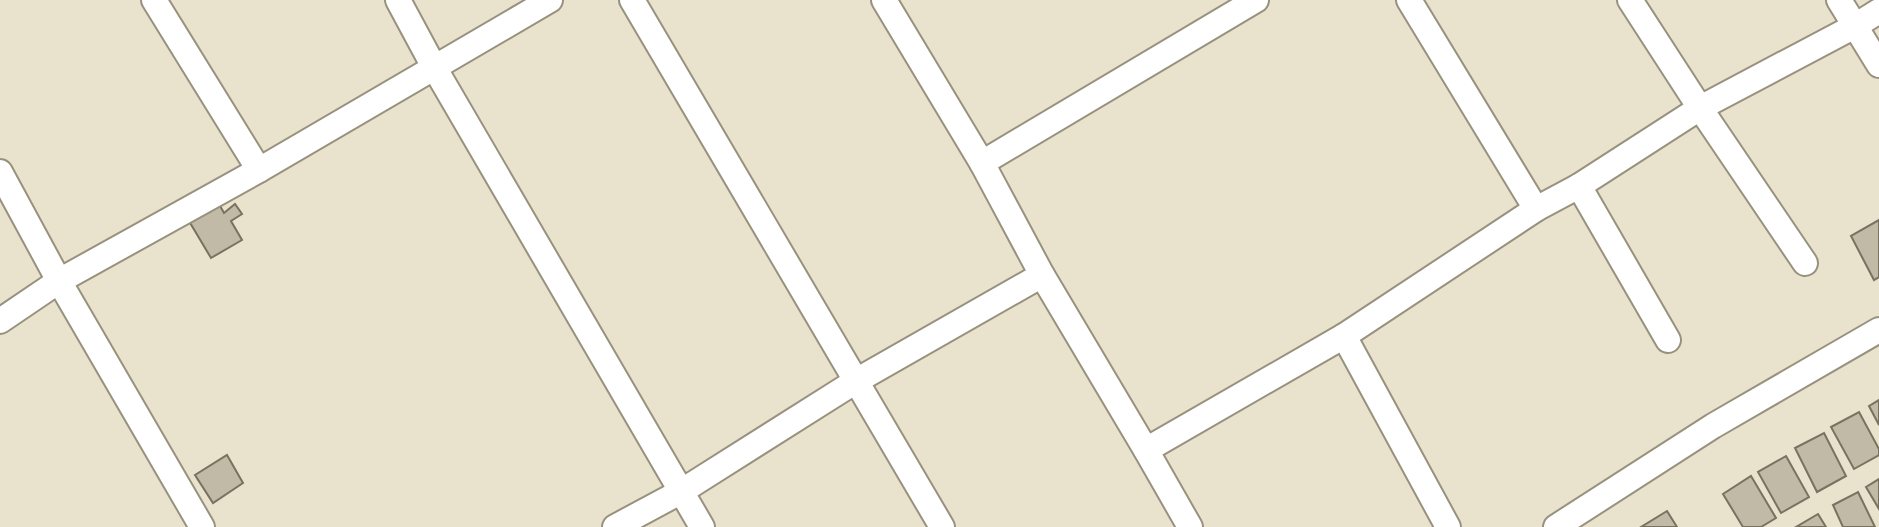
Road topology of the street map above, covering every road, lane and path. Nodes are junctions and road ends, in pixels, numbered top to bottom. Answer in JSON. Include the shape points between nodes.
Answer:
{"nodes":[{"id":1,"x":154,"y":0,"type":"edge"},
{"id":2,"x":398,"y":0,"type":"edge"},
{"id":3,"x":550,"y":0,"type":"edge"},
{"id":4,"x":632,"y":0,"type":"edge"},
{"id":5,"x":884,"y":0,"type":"edge"},
{"id":6,"x":1256,"y":0,"type":"edge"},
{"id":7,"x":1409,"y":0,"type":"edge"},
{"id":8,"x":1630,"y":0,"type":"edge"},
{"id":9,"x":1839,"y":0,"type":"edge"},
{"id":10,"x":1879,"y":12,"type":"edge"},
{"id":11,"x":1855,"y":26,"type":"junction"},
{"id":12,"x":1879,"y":65,"type":"edge"},
{"id":13,"x":435,"y":67,"type":"junction"},
{"id":14,"x":1700,"y":108,"type":"junction"},
{"id":15,"x":982,"y":163,"type":"junction"},
{"id":16,"x":259,"y":170,"type":"junction"},
{"id":17,"x":0,"y":172,"type":"edge"},
{"id":18,"x":1579,"y":186,"type":"junction"},
{"id":19,"x":1536,"y":209,"type":"junction"},
{"id":20,"x":1805,"y":263,"type":"dead end"},
{"id":21,"x":1042,"y":275,"type":"junction"},
{"id":22,"x":60,"y":281,"type":"junction"},
{"id":23,"x":0,"y":321,"type":"edge"},
{"id":24,"x":1879,"y":330,"type":"edge"},
{"id":25,"x":1344,"y":335,"type":"junction"},
{"id":26,"x":1668,"y":340,"type":"dead end"},
{"id":27,"x":856,"y":381,"type":"junction"},
{"id":28,"x":1146,"y":450,"type":"junction"},
{"id":29,"x":682,"y":491,"type":"junction"},
{"id":30,"x":202,"y":527,"type":"edge"},
{"id":31,"x":615,"y":527,"type":"edge"},
{"id":32,"x":702,"y":527,"type":"edge"},
{"id":33,"x":942,"y":527,"type":"edge"},
{"id":34,"x":1189,"y":527,"type":"edge"},
{"id":35,"x":1448,"y":527,"type":"edge"},
{"id":36,"x":1556,"y":527,"type":"edge"}],
"edges":[{"from":1,"to":16,"type":"street"},
{"from":2,"to":13,"type":"street"},
{"from":3,"to":13,"type":"street"},
{"from":4,"to":27,"type":"street"},
{"from":5,"to":15,"type":"street"},
{"from":6,"to":15,"type":"street"},
{"from":7,"to":19,"type":"street"},
{"from":8,"to":14,"type":"street"},
{"from":9,"to":11,"type":"street"},
{"from":10,"to":11,"type":"street"},
{"from":11,"to":12,"type":"street"},
{"from":11,"to":14,"type":"street"},
{"from":13,"to":16,"type":"street"},
{"from":13,"to":29,"type":"street"},
{"from":14,"to":18,"type":"street"},
{"from":14,"to":20,"type":"street"},
{"from":15,"to":21,"type":"street"},
{"from":16,"to":22,"type":"street"},
{"from":17,"to":22,"type":"street"},
{"from":18,"to":19,"type":"street"},
{"from":18,"to":26,"type":"street"},
{"from":19,"to":25,"type":"street"},
{"from":21,"to":27,"type":"street"},
{"from":21,"to":28,"type":"street"},
{"from":22,"to":23,"type":"street"},
{"from":22,"to":30,"type":"street"},
{"from":24,"to":36,"type":"street","via":[[1713,426]]},
{"from":25,"to":28,"type":"street"},
{"from":25,"to":35,"type":"street"},
{"from":27,"to":29,"type":"street"},
{"from":27,"to":33,"type":"street"},
{"from":28,"to":34,"type":"street"},
{"from":29,"to":31,"type":"street"},
{"from":29,"to":32,"type":"street"}]}
